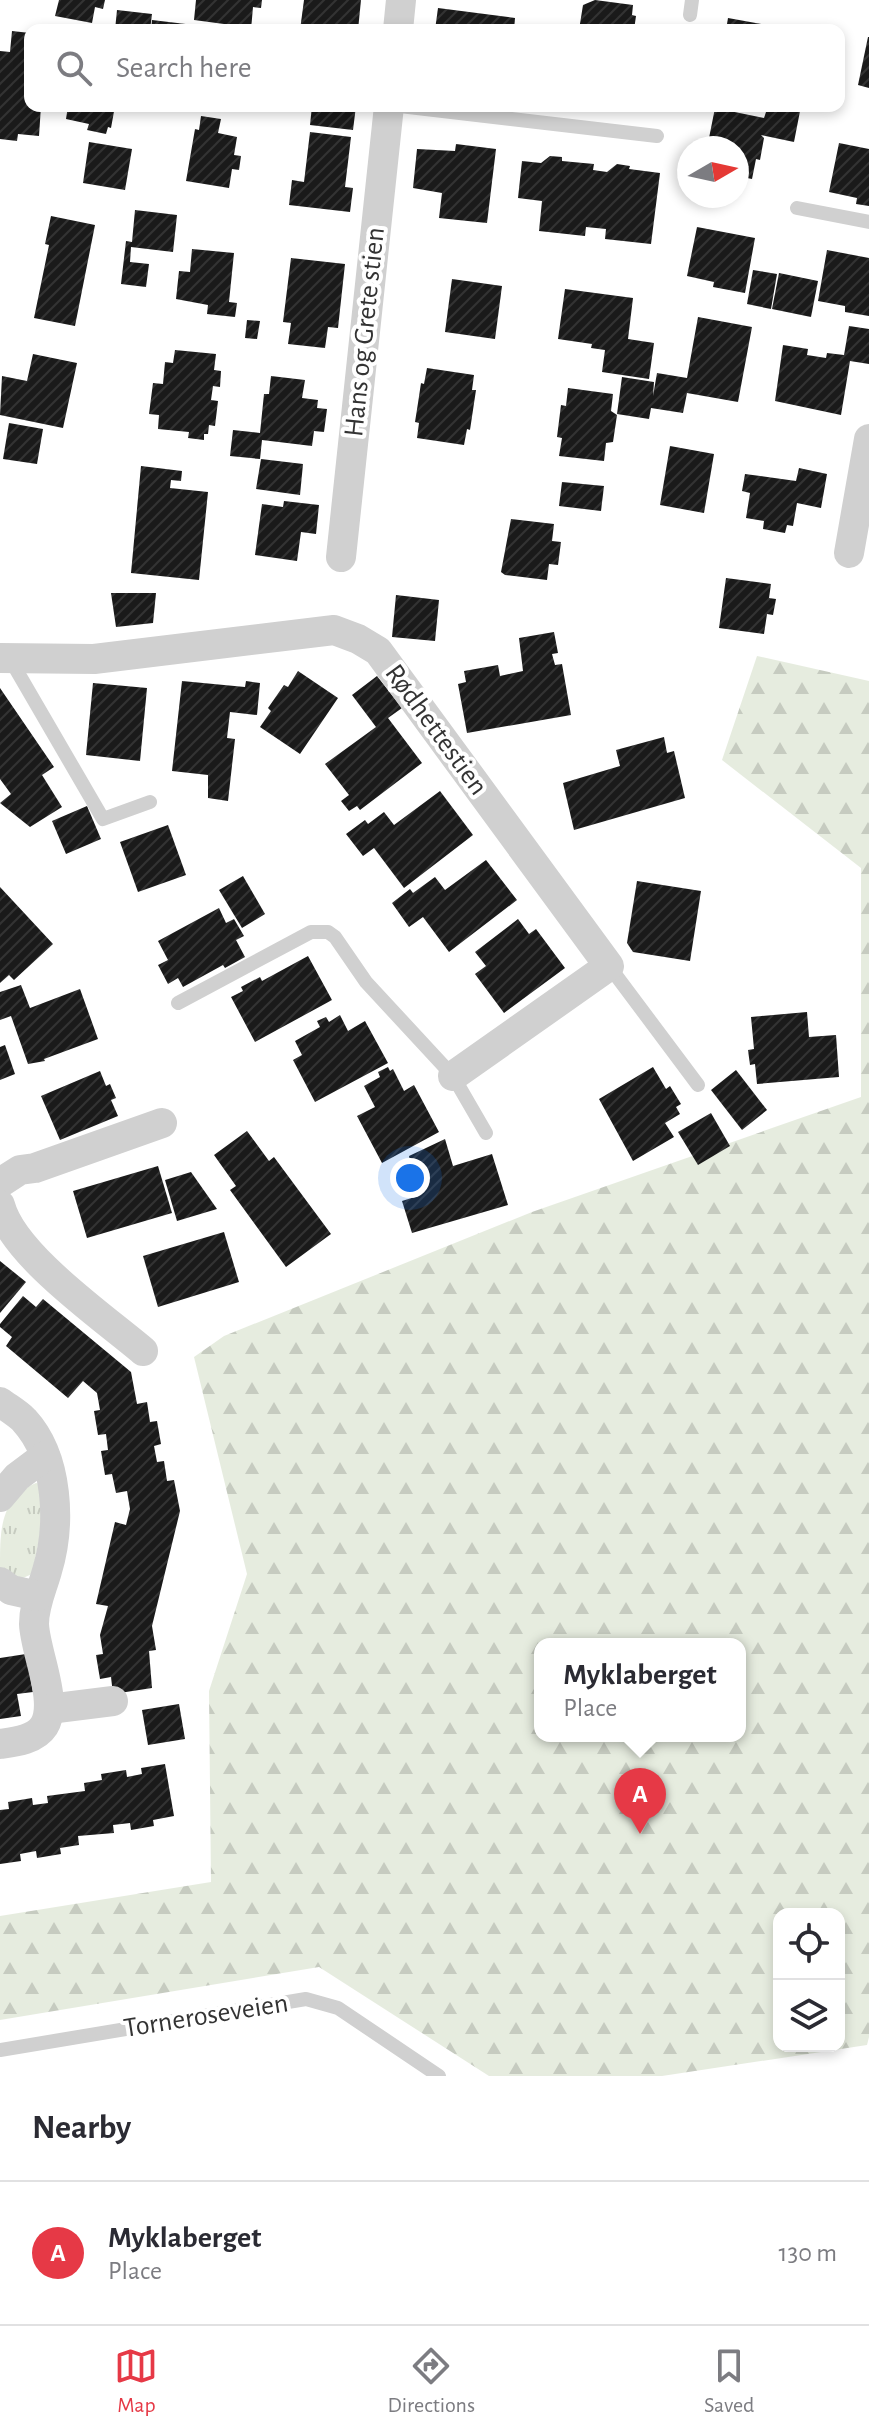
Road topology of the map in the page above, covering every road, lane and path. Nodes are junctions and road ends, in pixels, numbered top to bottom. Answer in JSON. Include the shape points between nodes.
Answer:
{"nodes":[{"id":1,"x":401,"y":0,"type":"edge"},
{"id":2,"x":399,"y":24,"type":"edge"},
{"id":3,"x":388,"y":112,"type":"edge"},
{"id":4,"x":451,"y":112,"type":"edge"},
{"id":5,"x":657,"y":136,"type":"dead end"},
{"id":6,"x":797,"y":208,"type":"dead end"},
{"id":7,"x":869,"y":222,"type":"edge"},
{"id":8,"x":869,"y":439,"type":"edge"},
{"id":9,"x":849,"y":553,"type":"dead end"},
{"id":10,"x":341,"y":557,"type":"dead end"},
{"id":11,"x":5,"y":658,"type":"edge"},
{"id":12,"x":150,"y":802,"type":"dead end"},
{"id":13,"x":609,"y":966,"type":"junction"},
{"id":14,"x":178,"y":1003,"type":"dead end"},
{"id":15,"x":453,"y":1076,"type":"junction"},
{"id":16,"x":698,"y":1085,"type":"dead end"},
{"id":17,"x":162,"y":1123,"type":"dead end"},
{"id":18,"x":486,"y":1133,"type":"dead end"},
{"id":19,"x":0,"y":1183,"type":"edge"},
{"id":20,"x":0,"y":1205,"type":"edge"},
{"id":21,"x":143,"y":1351,"type":"dead end"},
{"id":22,"x":0,"y":1402,"type":"edge"},
{"id":23,"x":45,"y":1456,"type":"junction"},
{"id":24,"x":0,"y":1497,"type":"edge"},
{"id":25,"x":0,"y":1582,"type":"edge"},
{"id":26,"x":38,"y":1596,"type":"junction"},
{"id":27,"x":113,"y":1701,"type":"dead end"},
{"id":28,"x":49,"y":1709,"type":"junction"},
{"id":29,"x":0,"y":1744,"type":"edge"},
{"id":30,"x":0,"y":2050,"type":"edge"},
{"id":31,"x":439,"y":2076,"type":"edge"}],
"edges":[{"from":1,"to":2,"type":"street"},
{"from":3,"to":10,"type":"street","name":"Hans og Grete stien"},
{"from":4,"to":5,"type":"lane"},
{"from":6,"to":7,"type":"lane"},
{"from":8,"to":9,"type":"street"},
{"from":11,"to":12,"type":"lane","via":[[103,819]]},
{"from":11,"to":13,"type":"street","name":"Rødhettestien","via":[[94,659],[334,630],[358,639],[378,651]]},
{"from":13,"to":15,"type":"street"},
{"from":13,"to":16,"type":"lane"},
{"from":14,"to":15,"type":"lane","via":[[311,932],[328,932],[366,982]]},
{"from":15,"to":18,"type":"lane"},
{"from":17,"to":19,"type":"street","via":[[20,1170]]},
{"from":20,"to":21,"type":"street","via":[[32,1257]]},
{"from":22,"to":23,"type":"street","via":[[25,1421]]},
{"from":23,"to":24,"type":"street"},
{"from":23,"to":26,"type":"street","via":[[56,1498],[56,1534]]},
{"from":25,"to":26,"type":"street"},
{"from":26,"to":28,"type":"street","via":[[34,1625]]},
{"from":27,"to":28,"type":"street"},
{"from":28,"to":29,"type":"street","via":[[38,1733]]},
{"from":30,"to":31,"type":"lane","name":"Torneroseveien","via":[[306,1999],[338,2008]]}]}
